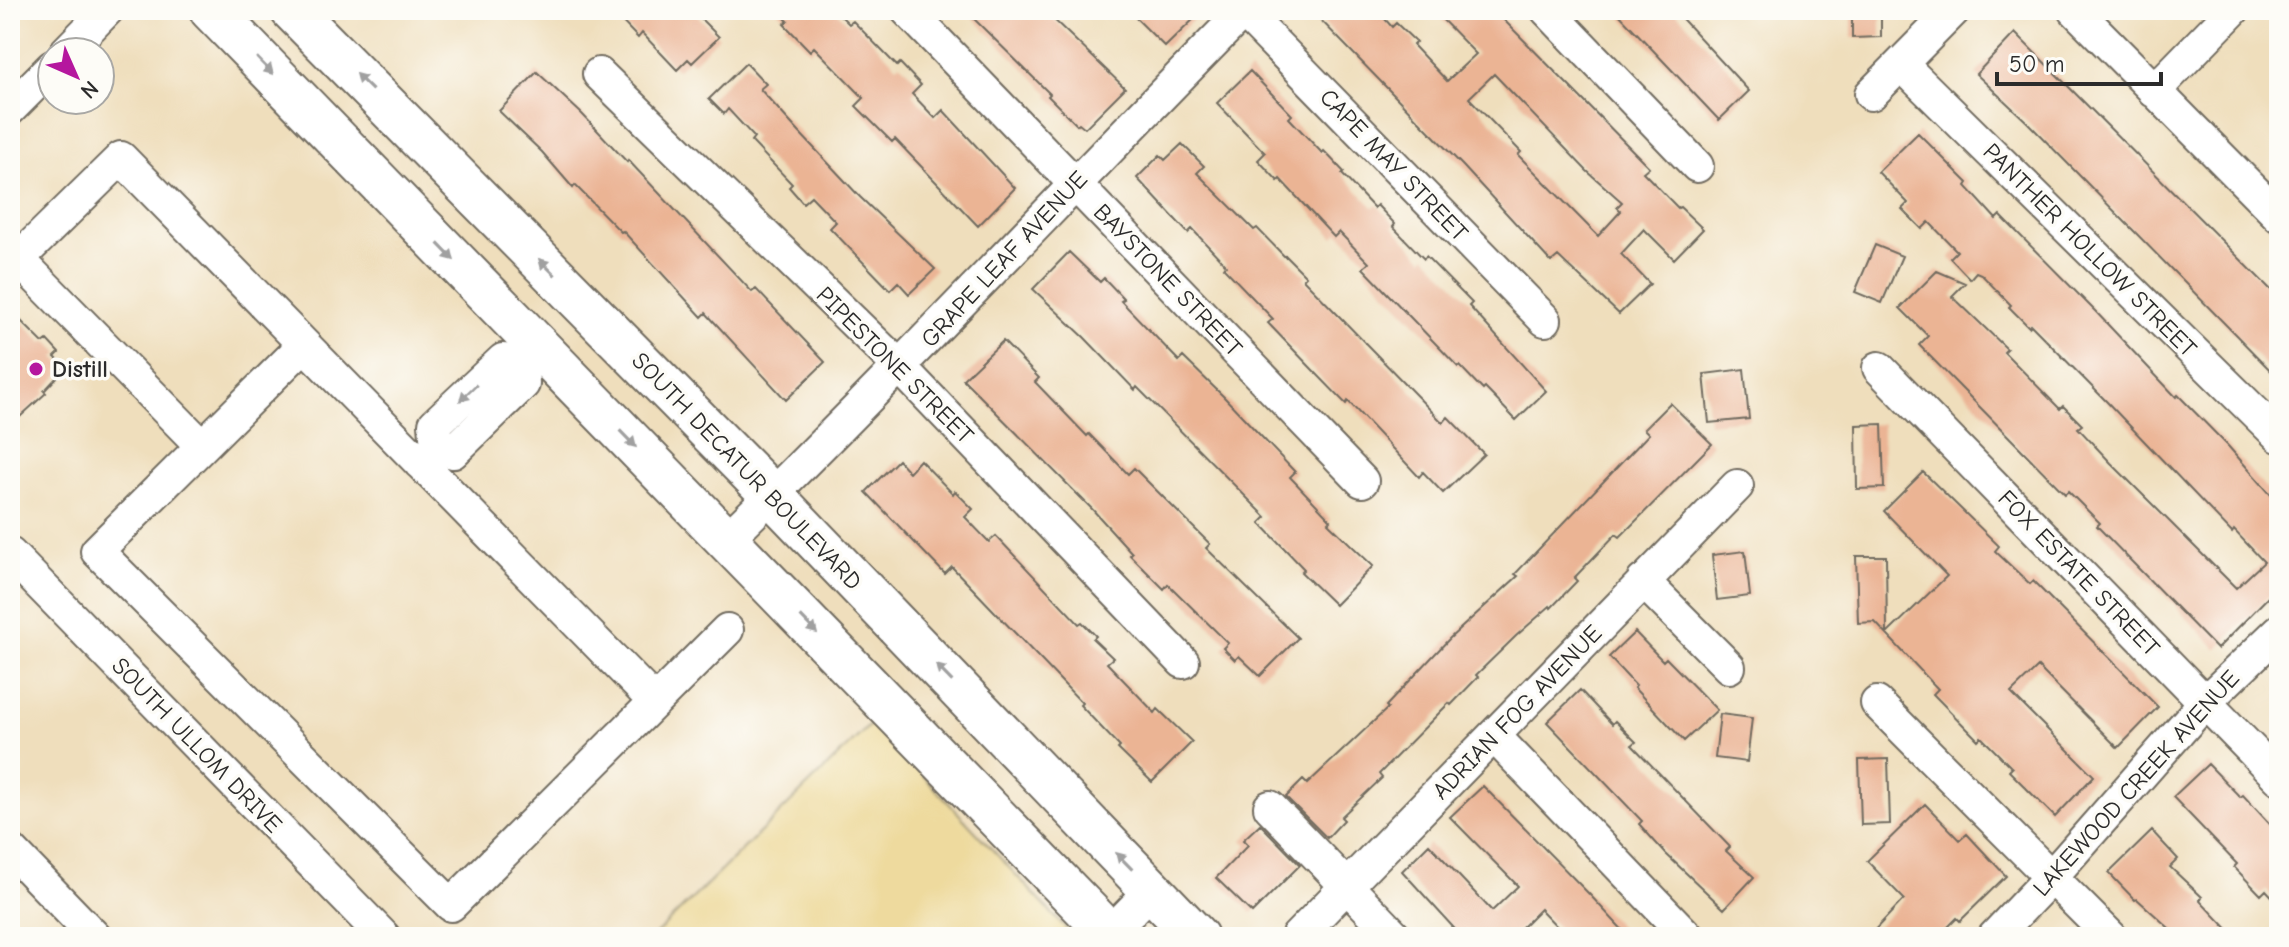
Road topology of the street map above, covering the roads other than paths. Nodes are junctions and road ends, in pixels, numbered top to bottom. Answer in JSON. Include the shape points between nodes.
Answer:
{"nodes":[{"id":1,"x":107,"y":10,"type":"edge"},
{"id":2,"x":211,"y":10,"type":"edge"},
{"id":3,"x":292,"y":10,"type":"edge"},
{"id":4,"x":907,"y":10,"type":"edge"},
{"id":5,"x":1547,"y":10,"type":"edge"},
{"id":6,"x":1954,"y":10,"type":"edge"},
{"id":7,"x":2075,"y":10,"type":"edge"},
{"id":8,"x":2233,"y":10,"type":"edge"},
{"id":9,"x":1244,"y":11,"type":"edge"},
{"id":10,"x":82,"y":36,"type":"edge"},
{"id":11,"x":1901,"y":64,"type":"junction"},
{"id":12,"x":599,"y":74,"type":"dead end"},
{"id":13,"x":36,"y":83,"type":"edge"},
{"id":14,"x":2154,"y":91,"type":"junction"},
{"id":15,"x":1871,"y":94,"type":"dead end"},
{"id":16,"x":10,"y":109,"type":"edge"},
{"id":17,"x":1697,"y":166,"type":"dead end"},
{"id":18,"x":1075,"y":183,"type":"junction"},
{"id":19,"x":2279,"y":216,"type":"edge"},
{"id":20,"x":582,"y":303,"type":"junction"},
{"id":21,"x":1545,"y":320,"type":"dead end"},
{"id":22,"x":304,"y":345,"type":"junction"},
{"id":23,"x":531,"y":356,"type":"junction"},
{"id":24,"x":901,"y":368,"type":"junction"},
{"id":25,"x":1879,"y":368,"type":"dead end"},
{"id":26,"x":2279,"y":436,"type":"edge"},
{"id":27,"x":202,"y":446,"type":"junction"},
{"id":28,"x":428,"y":455,"type":"junction"},
{"id":29,"x":1362,"y":481,"type":"dead end"},
{"id":30,"x":1737,"y":486,"type":"dead end"},
{"id":31,"x":772,"y":495,"type":"junction"},
{"id":32,"x":726,"y":540,"type":"junction"},
{"id":33,"x":10,"y":554,"type":"edge"},
{"id":34,"x":1643,"y":581,"type":"junction"},
{"id":35,"x":727,"y":630,"type":"dead end"},
{"id":36,"x":2279,"y":631,"type":"edge"},
{"id":37,"x":1183,"y":662,"type":"dead end"},
{"id":38,"x":1729,"y":667,"type":"dead end"},
{"id":39,"x":655,"y":702,"type":"junction"},
{"id":40,"x":2205,"y":702,"type":"junction"},
{"id":41,"x":1877,"y":703,"type":"dead end"},
{"id":42,"x":1495,"y":737,"type":"junction"},
{"id":43,"x":2279,"y":778,"type":"edge"},
{"id":44,"x":1270,"y":807,"type":"dead end"},
{"id":45,"x":13,"y":857,"type":"edge"},
{"id":46,"x":2052,"y":876,"type":"junction"},
{"id":47,"x":1345,"y":886,"type":"junction"},
{"id":48,"x":1152,"y":890,"type":"junction"},
{"id":49,"x":1109,"y":936,"type":"edge"},
{"id":50,"x":95,"y":937,"type":"edge"},
{"id":51,"x":384,"y":937,"type":"edge"},
{"id":52,"x":1197,"y":937,"type":"edge"},
{"id":53,"x":1297,"y":937,"type":"edge"},
{"id":54,"x":1396,"y":937,"type":"edge"},
{"id":55,"x":1688,"y":937,"type":"edge"},
{"id":56,"x":1994,"y":937,"type":"edge"},
{"id":57,"x":2111,"y":937,"type":"edge"}],
"edges":[{"from":1,"to":10,"type":"street"},
{"from":2,"to":23,"type":"main road","one_way":true},
{"from":20,"to":3,"type":"main road","name":"SOUTH DECATUR BOULEVARD","one_way":true},
{"from":4,"to":18,"type":"street","name":"BAYSTONE STREET"},
{"from":5,"to":17,"type":"street"},
{"from":6,"to":11,"type":"street"},
{"from":7,"to":14,"type":"street"},
{"from":8,"to":14,"type":"street"},
{"from":9,"to":18,"type":"street","name":"GRAPE LEAF AVENUE"},
{"from":9,"to":21,"type":"street","name":"CAPE MAY STREET"},
{"from":11,"to":15,"type":"street"},
{"from":11,"to":26,"type":"street","name":"PANTHER HOLLOW STREET"},
{"from":12,"to":24,"type":"street","name":"PIPESTONE STREET"},
{"from":13,"to":16,"type":"street"},
{"from":14,"to":19,"type":"street"},
{"from":18,"to":24,"type":"street","name":"GRAPE LEAF AVENUE"},
{"from":18,"to":29,"type":"street","name":"BAYSTONE STREET"},
{"from":20,"to":23,"type":"main road"},
{"from":20,"to":31,"type":"main road","name":"SOUTH DECATUR BOULEVARD"},
{"from":22,"to":27,"type":"street"},
{"from":22,"to":27,"type":"street","via":[[121,158],[18,259]]},
{"from":22,"to":28,"type":"street"},
{"from":23,"to":28,"type":"street","via":[[503,360],[435,424]]},
{"from":23,"to":32,"type":"main road","one_way":true},
{"from":24,"to":31,"type":"street","name":"GRAPE LEAF AVENUE"},
{"from":24,"to":37,"type":"street","name":"PIPESTONE STREET"},
{"from":25,"to":40,"type":"street","name":"FOX ESTATE STREET"},
{"from":27,"to":39,"type":"street","via":[[97,551],[451,905]]},
{"from":28,"to":39,"type":"street"},
{"from":30,"to":34,"type":"street","name":"ADRIAN FOG AVENUE"},
{"from":31,"to":32,"type":"street","name":"GRAPE LEAF AVENUE"},
{"from":48,"to":31,"type":"main road","name":"SOUTH DECATUR BOULEVARD","one_way":true},
{"from":32,"to":49,"type":"main road","one_way":true},
{"from":33,"to":51,"type":"street","name":"SOUTH ULLOM DRIVE"},
{"from":34,"to":38,"type":"street"},
{"from":34,"to":42,"type":"street","name":"ADRIAN FOG AVENUE"},
{"from":35,"to":39,"type":"street"},
{"from":36,"to":40,"type":"street","name":"LAKEWOOD CREEK AVENUE"},
{"from":40,"to":43,"type":"street","name":"FOX ESTATE STREET"},
{"from":40,"to":46,"type":"street","name":"LAKEWOOD CREEK AVENUE"},
{"from":41,"to":46,"type":"street"},
{"from":42,"to":47,"type":"street","name":"ADRIAN FOG AVENUE"},
{"from":42,"to":55,"type":"street"},
{"from":44,"to":47,"type":"street"},
{"from":45,"to":50,"type":"street"},
{"from":46,"to":56,"type":"street","name":"LAKEWOOD CREEK AVENUE"},
{"from":46,"to":57,"type":"street"},
{"from":47,"to":53,"type":"street","name":"ADRIAN FOG AVENUE"},
{"from":47,"to":54,"type":"street"},
{"from":48,"to":49,"type":"street"},
{"from":48,"to":52,"type":"main road","name":"SOUTH DECATUR BOULEVARD"}]}
